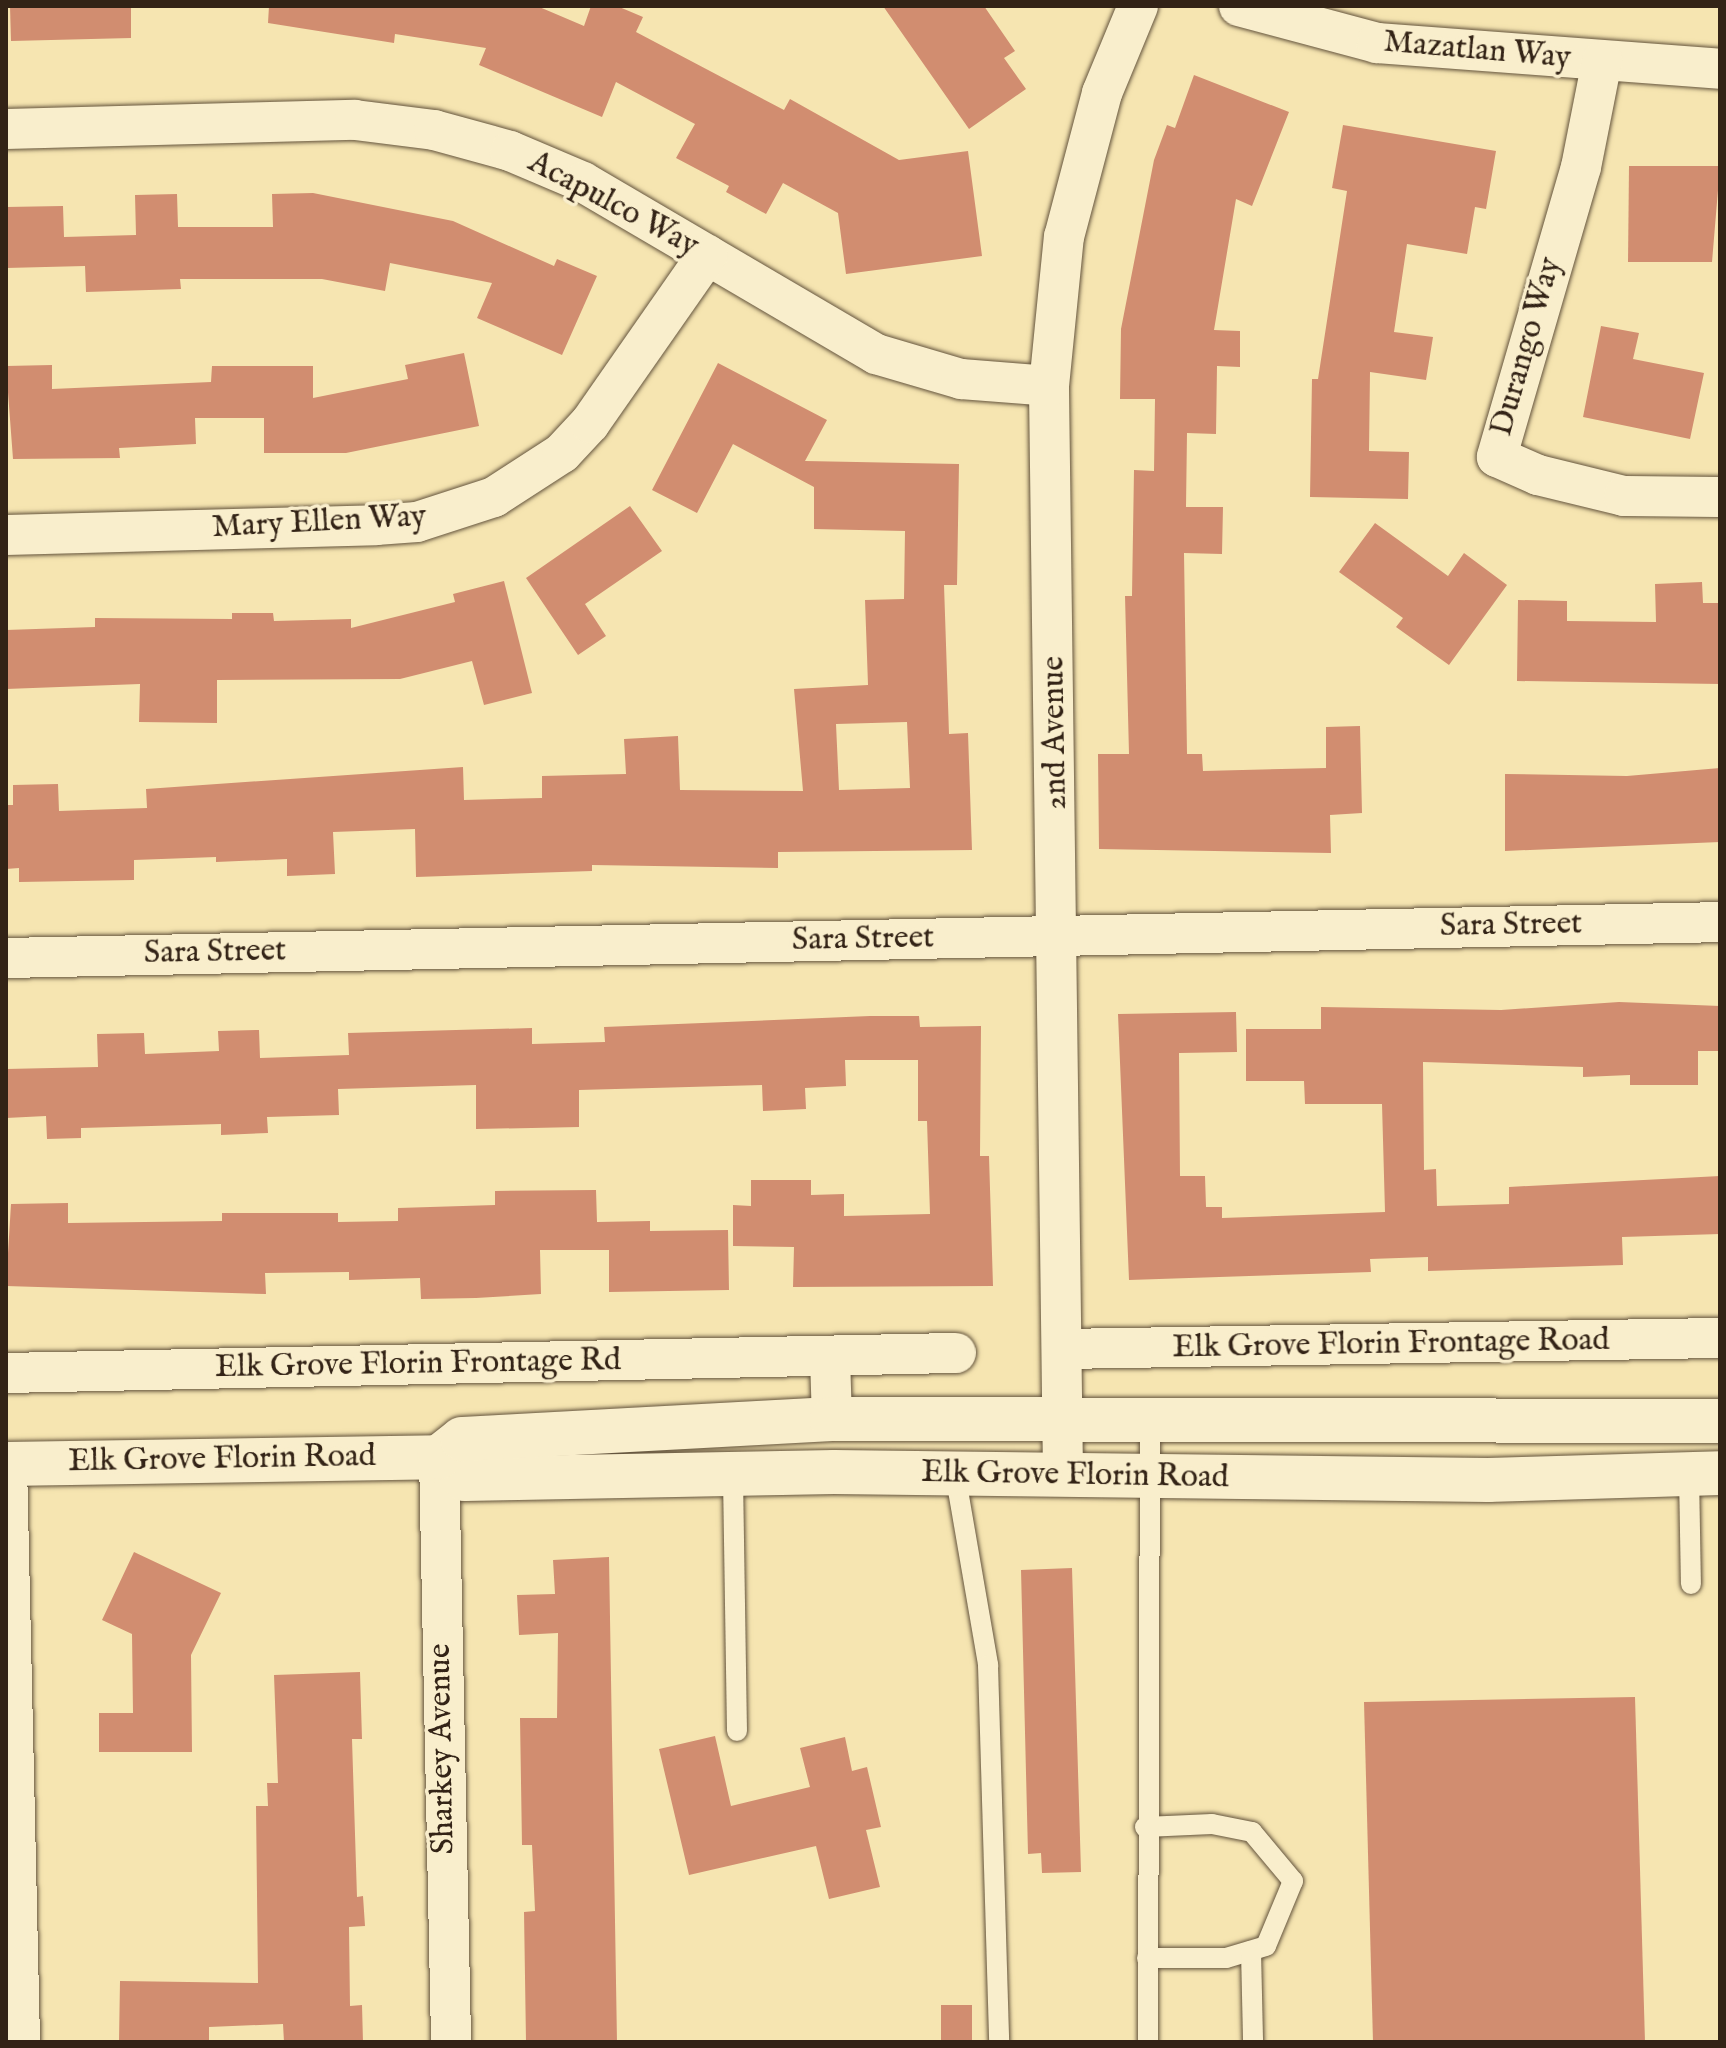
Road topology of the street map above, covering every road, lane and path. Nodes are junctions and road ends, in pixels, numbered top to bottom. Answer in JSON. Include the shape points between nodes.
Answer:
{"nodes":[{"id":1,"x":1138,"y":6,"type":"edge"},
{"id":2,"x":1239,"y":6,"type":"edge"},
{"id":3,"x":1602,"y":61,"type":"junction"},
{"id":4,"x":1720,"y":69,"type":"edge"},
{"id":5,"x":6,"y":129,"type":"edge"},
{"id":6,"x":707,"y":255,"type":"junction"},
{"id":7,"x":1049,"y":386,"type":"junction"},
{"id":8,"x":1720,"y":497,"type":"edge"},
{"id":9,"x":6,"y":535,"type":"edge"},
{"id":10,"x":1720,"y":922,"type":"edge"},
{"id":11,"x":1060,"y":936,"type":"junction"},
{"id":12,"x":6,"y":958,"type":"edge"},
{"id":13,"x":1720,"y":1338,"type":"edge"},
{"id":14,"x":1062,"y":1349,"type":"junction"},
{"id":15,"x":956,"y":1353,"type":"dead end"},
{"id":16,"x":830,"y":1357,"type":"junction"},
{"id":17,"x":6,"y":1373,"type":"edge"},
{"id":18,"x":832,"y":1419,"type":"junction"},
{"id":19,"x":1062,"y":1419,"type":"junction"},
{"id":20,"x":1150,"y":1419,"type":"junction"},
{"id":21,"x":1720,"y":1421,"type":"edge"},
{"id":22,"x":439,"y":1457,"type":"junction"},
{"id":23,"x":6,"y":1464,"type":"edge"},
{"id":24,"x":955,"y":1473,"type":"junction"},
{"id":25,"x":1063,"y":1473,"type":"junction"},
{"id":26,"x":1150,"y":1474,"type":"junction"},
{"id":27,"x":1704,"y":1474,"type":"edge"},
{"id":28,"x":733,"y":1477,"type":"junction"},
{"id":29,"x":1691,"y":1584,"type":"dead end"},
{"id":30,"x":737,"y":1731,"type":"dead end"},
{"id":31,"x":1145,"y":1827,"type":"junction"},
{"id":32,"x":1251,"y":1951,"type":"junction"},
{"id":33,"x":1147,"y":1958,"type":"junction"},
{"id":34,"x":20,"y":2042,"type":"edge"},
{"id":35,"x":451,"y":2042,"type":"edge"},
{"id":36,"x":999,"y":2042,"type":"edge"},
{"id":37,"x":1148,"y":2042,"type":"edge"},
{"id":38,"x":1253,"y":2042,"type":"edge"}],
"edges":[{"from":1,"to":7,"type":"street","name":"2nd Avenue","via":[[1102,93],[1067,223]]},
{"from":2,"to":3,"type":"street","name":"Mazatlan Way","via":[[1377,43]]},
{"from":3,"to":4,"type":"street","name":"Mazatlan Way"},
{"from":3,"to":8,"type":"street","name":"Durango Way","via":[[1581,167],[1497,457],[1538,475],[1609,493]]},
{"from":5,"to":6,"type":"street","name":"Acapulco Way","via":[[355,120],[434,130],[510,151],[583,182]]},
{"from":6,"to":7,"type":"street","name":"Acapulco Way","via":[[876,354],[961,379]]},
{"from":6,"to":9,"type":"street","name":"Mary Ellen Way","via":[[590,423],[562,453],[494,497],[417,522]]},
{"from":7,"to":11,"type":"street","name":"2nd Avenue"},
{"from":10,"to":11,"type":"street","name":"Sara Street"},
{"from":11,"to":12,"type":"street","name":"Sara Street"},
{"from":11,"to":14,"type":"street","name":"2nd Avenue"},
{"from":13,"to":14,"type":"street","name":"Elk Grove Florin Frontage Road"},
{"from":14,"to":19,"type":"street","name":"2nd Avenue"},
{"from":15,"to":16,"type":"street","name":"Elk Grove Florin Frontage Rd"},
{"from":16,"to":17,"type":"street","name":"Elk Grove Florin Frontage Rd"},
{"from":16,"to":18,"type":"street"},
{"from":18,"to":19,"type":"main road","name":"Elk Grove Florin Road"},
{"from":18,"to":22,"type":"main road","name":"Elk Grove Florin Road","via":[[462,1439]]},
{"from":19,"to":20,"type":"main road","name":"Elk Grove Florin Road"},
{"from":19,"to":25,"type":"street","name":"2nd Avenue"},
{"from":20,"to":21,"type":"main road","name":"Elk Grove Florin Road"},
{"from":20,"to":26,"type":"lane"},
{"from":22,"to":23,"type":"main road","name":"Elk Grove Florin Road"},
{"from":22,"to":28,"type":"main road","name":"Elk Grove Florin Road","via":[[465,1479]]},
{"from":22,"to":35,"type":"street","name":"Sharkey Avenue"},
{"from":23,"to":34,"type":"street"},
{"from":24,"to":25,"type":"main road","name":"Elk Grove Florin Road"},
{"from":24,"to":28,"type":"main road","name":"Elk Grove Florin Road"},
{"from":24,"to":36,"type":"lane","via":[[988,1665]]},
{"from":25,"to":26,"type":"main road","name":"Elk Grove Florin Road"},
{"from":26,"to":27,"type":"main road","name":"Elk Grove Florin Road","via":[[1473,1480]]},
{"from":26,"to":31,"type":"lane"},
{"from":27,"to":29,"type":"lane"},
{"from":28,"to":30,"type":"lane"},
{"from":31,"to":32,"type":"lane","via":[[1212,1824],[1252,1832],[1293,1881],[1266,1946]]},
{"from":31,"to":33,"type":"lane"},
{"from":32,"to":33,"type":"lane","via":[[1226,1958]]},
{"from":32,"to":38,"type":"lane"},
{"from":33,"to":37,"type":"lane"}]}
